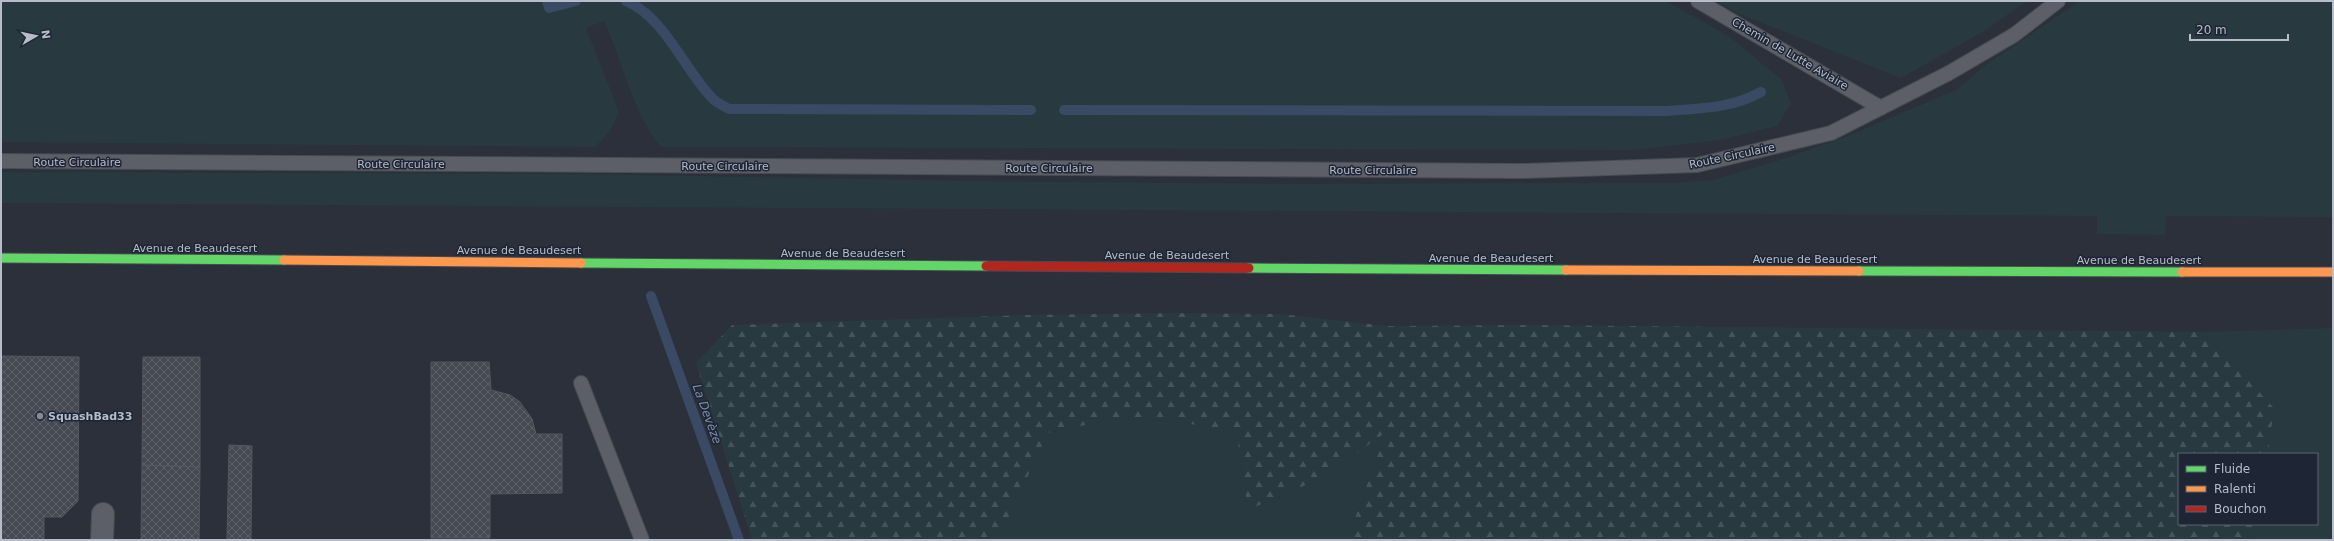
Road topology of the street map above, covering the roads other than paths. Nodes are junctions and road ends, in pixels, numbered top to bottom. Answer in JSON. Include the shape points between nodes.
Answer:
{"nodes":[{"id":1,"x":1698,"y":1,"type":"edge"},
{"id":2,"x":2058,"y":1,"type":"edge"},
{"id":3,"x":1881,"y":108,"type":"junction"},
{"id":4,"x":1,"y":161,"type":"edge"},
{"id":5,"x":1,"y":258,"type":"edge"},
{"id":6,"x":2333,"y":272,"type":"edge"},
{"id":7,"x":581,"y":382,"type":"dead end"},
{"id":8,"x":102,"y":514,"type":"dead end"},
{"id":9,"x":102,"y":540,"type":"edge"},
{"id":10,"x":642,"y":540,"type":"edge"}],
"edges":[{"from":1,"to":3,"type":"lane","name":"Chemin de Lutte Aviaire"},
{"from":2,"to":3,"type":"lane","name":"Route Circulaire","via":[[2014,35],[1949,73]]},
{"from":3,"to":4,"type":"lane","name":"Route Circulaire","via":[[1831,133],[1697,165],[1642,169],[1522,171]]},
{"from":5,"to":6,"type":"main road","name":"Avenue de Beaudesert","via":[[1643,271]]},
{"from":7,"to":10,"type":"lane"},
{"from":8,"to":9,"type":"street"}]}
